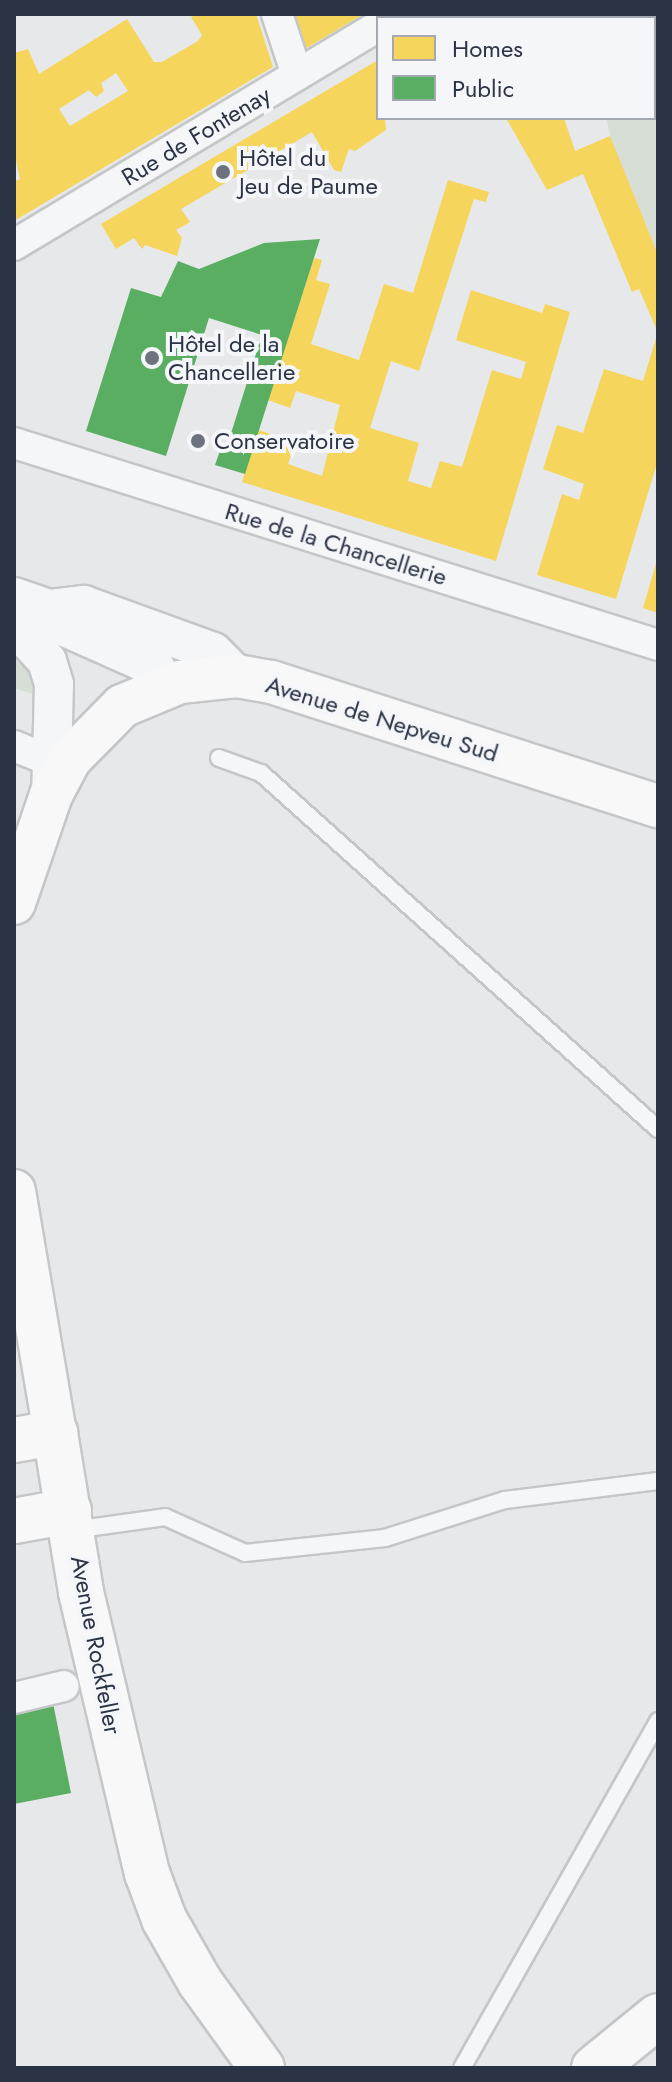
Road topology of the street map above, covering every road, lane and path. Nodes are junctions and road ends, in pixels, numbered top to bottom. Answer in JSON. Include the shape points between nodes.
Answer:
{"nodes":[{"id":1,"x":277,"y":14,"type":"edge"},
{"id":2,"x":376,"y":27,"type":"edge"},
{"id":3,"x":297,"y":75,"type":"junction"},
{"id":4,"x":14,"y":245,"type":"edge"},
{"id":5,"x":14,"y":443,"type":"edge"},
{"id":6,"x":31,"y":603,"type":"edge"},
{"id":7,"x":14,"y":625,"type":"edge"},
{"id":8,"x":658,"y":645,"type":"edge"},
{"id":9,"x":237,"y":676,"type":"junction"},
{"id":10,"x":163,"y":686,"type":"junction"},
{"id":11,"x":219,"y":758,"type":"dead end"},
{"id":12,"x":38,"y":767,"type":"edge"},
{"id":13,"x":658,"y":806,"type":"edge"},
{"id":14,"x":14,"y":903,"type":"edge"},
{"id":15,"x":658,"y":1129,"type":"edge"},
{"id":16,"x":14,"y":1191,"type":"edge"},
{"id":17,"x":20,"y":1267,"type":"edge"},
{"id":18,"x":35,"y":1437,"type":"edge"},
{"id":19,"x":658,"y":1481,"type":"edge"},
{"id":20,"x":71,"y":1520,"type":"junction"},
{"id":21,"x":14,"y":1521,"type":"edge"},
{"id":22,"x":64,"y":1686,"type":"dead end"},
{"id":23,"x":14,"y":1698,"type":"edge"},
{"id":24,"x":658,"y":1721,"type":"edge"},
{"id":25,"x":658,"y":2016,"type":"edge"},
{"id":26,"x":262,"y":2068,"type":"edge"},
{"id":27,"x":462,"y":2068,"type":"edge"},
{"id":28,"x":594,"y":2068,"type":"edge"}],
"edges":[{"from":1,"to":3,"type":"street"},
{"from":2,"to":3,"type":"street","name":"Rue de Fontenay"},
{"from":3,"to":4,"type":"street","name":"Rue de Fontenay"},
{"from":5,"to":8,"type":"street","name":"Rue de la Chancellerie"},
{"from":6,"to":9,"type":"street","via":[[84,605],[213,652]]},
{"from":6,"to":10,"type":"street","via":[[67,628],[155,667]]},
{"from":7,"to":12,"type":"street","via":[[47,661],[54,684]]},
{"from":9,"to":10,"type":"main road","name":"Avenue de Nepveu Sud"},
{"from":9,"to":13,"type":"main road","name":"Avenue de Nepveu Sud","via":[[271,682]]},
{"from":10,"to":12,"type":"main road","name":"Avenue de Nepveu Sud","via":[[122,706],[89,736]]},
{"from":11,"to":15,"type":"lane","via":[[261,773]]},
{"from":12,"to":14,"type":"main road"},
{"from":16,"to":17,"type":"main road","name":"Avenue Rockfeller"},
{"from":17,"to":18,"type":"main road","name":"Avenue Rockfeller"},
{"from":18,"to":20,"type":"main road","name":"Avenue Rockfeller"},
{"from":19,"to":20,"type":"lane","via":[[505,1500],[385,1538],[245,1553],[165,1517]]},
{"from":20,"to":21,"type":"main road"},
{"from":20,"to":26,"type":"main road","name":"Avenue Rockfeller","via":[[86,1613],[147,1873],[164,1919],[200,1982]]},
{"from":22,"to":23,"type":"street"},
{"from":24,"to":27,"type":"lane"},
{"from":25,"to":28,"type":"main road"}]}
